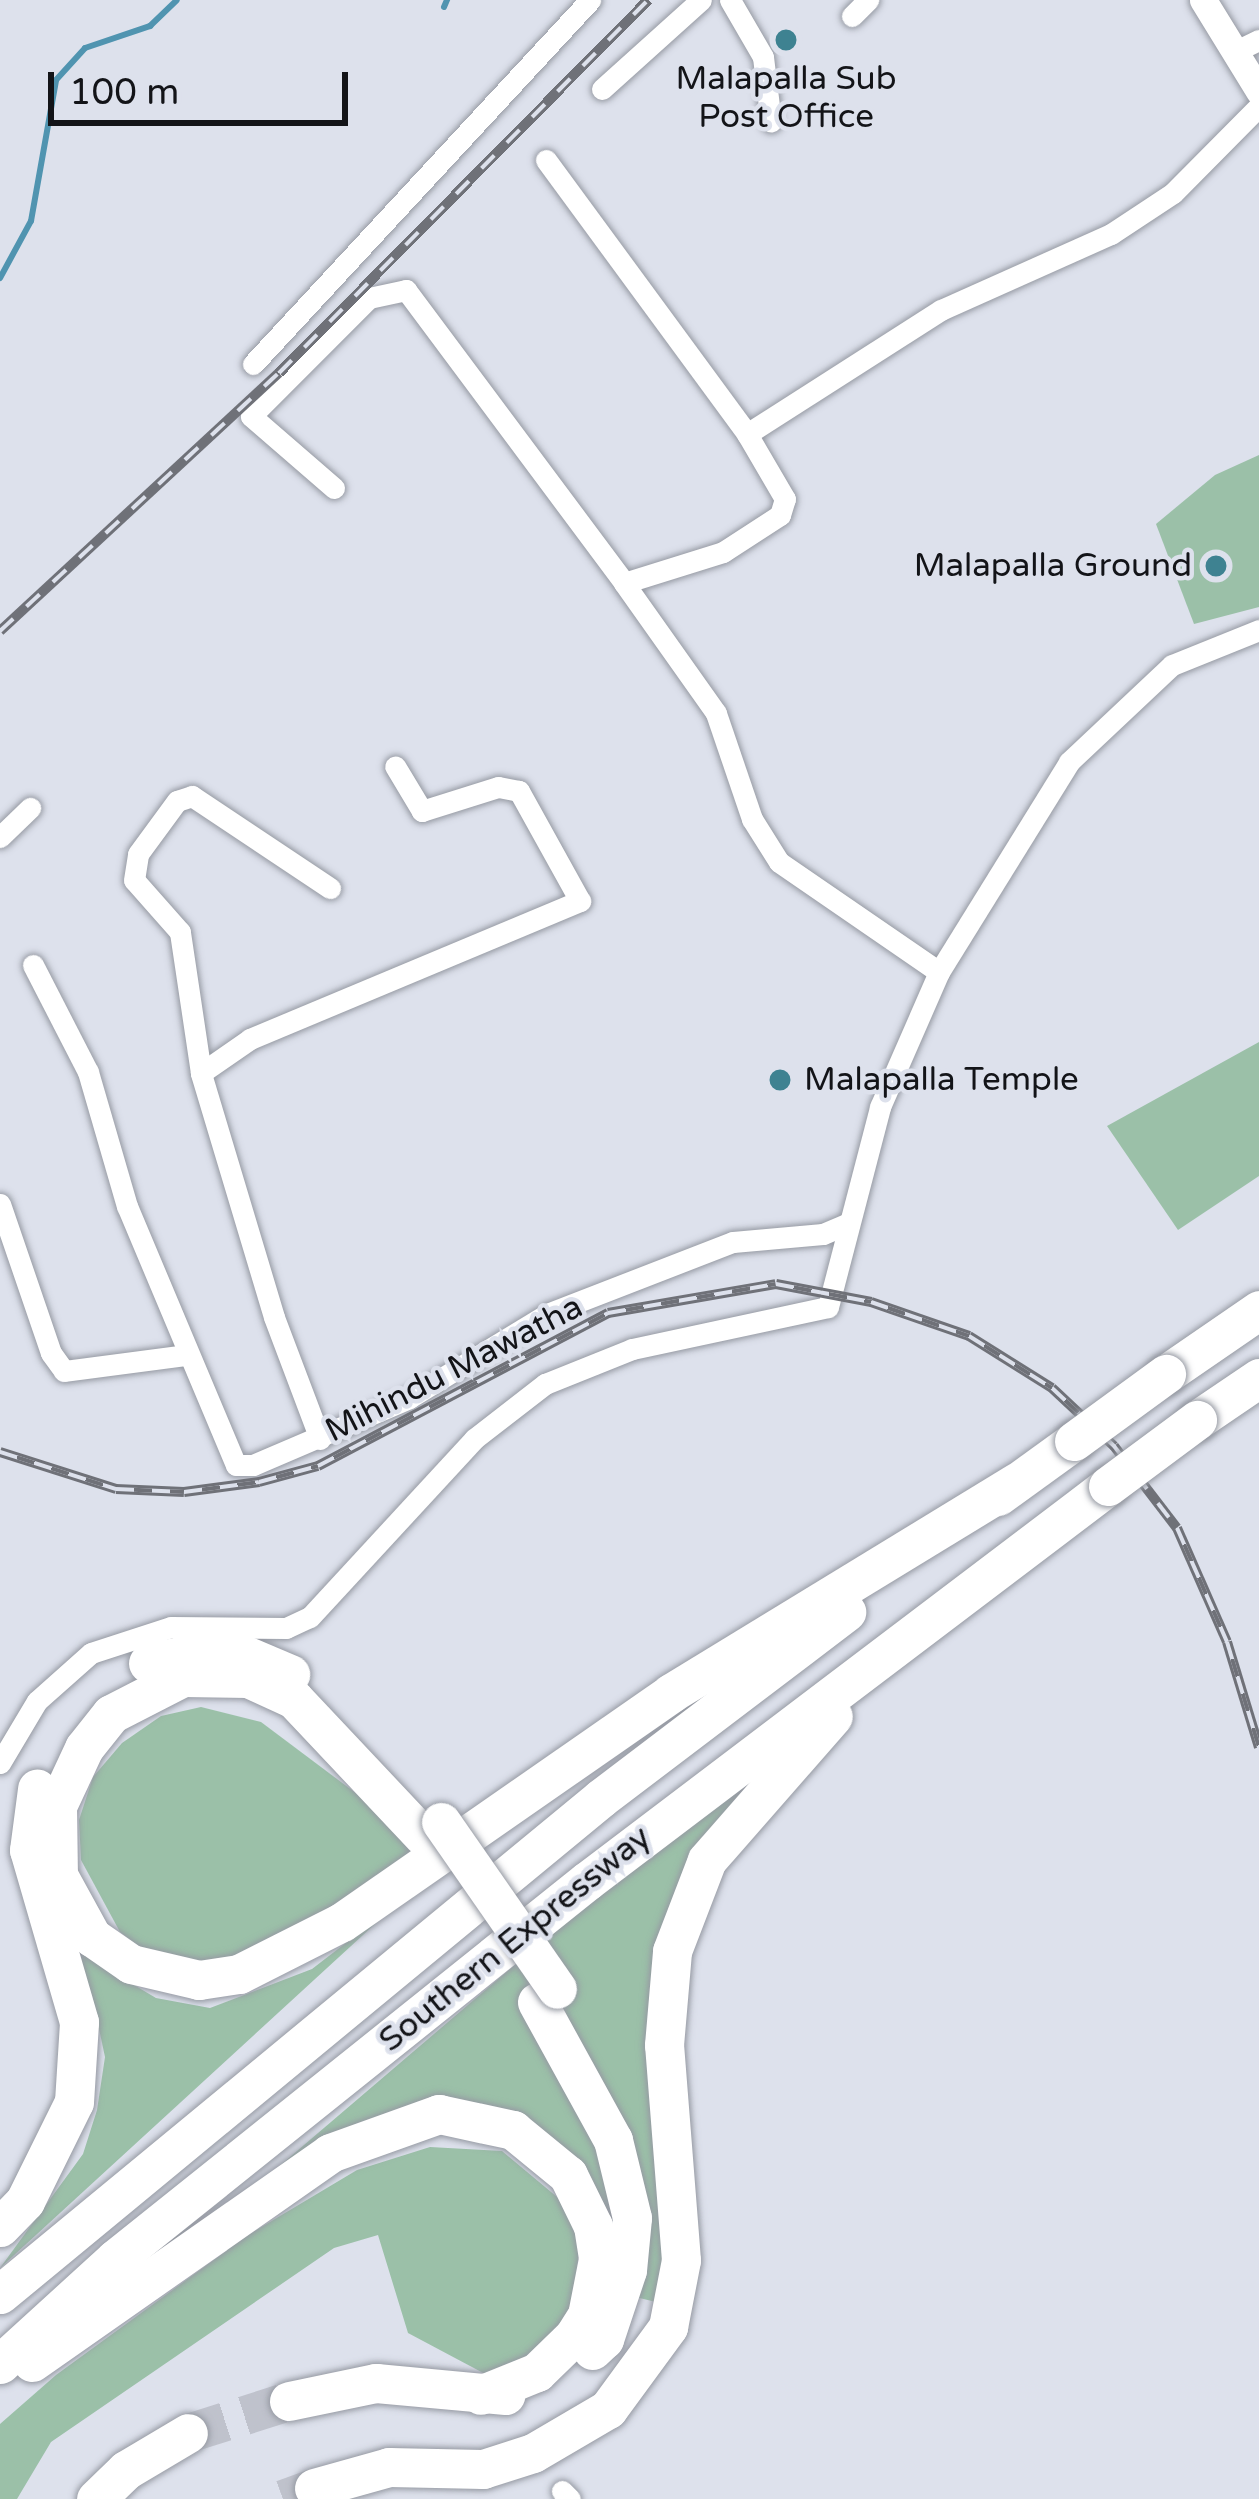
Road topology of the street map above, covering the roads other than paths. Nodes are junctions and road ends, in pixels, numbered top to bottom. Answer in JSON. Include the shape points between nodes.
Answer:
{"nodes":[{"id":1,"x":590,"y":0,"type":"edge"},
{"id":2,"x":701,"y":0,"type":"edge"},
{"id":3,"x":730,"y":0,"type":"edge"},
{"id":4,"x":1202,"y":0,"type":"edge"},
{"id":5,"x":1247,"y":45,"type":"edge"},
{"id":6,"x":602,"y":89,"type":"dead end"},
{"id":7,"x":1259,"y":91,"type":"edge"},
{"id":8,"x":1259,"y":106,"type":"edge"},
{"id":9,"x":771,"y":122,"type":"dead end"},
{"id":10,"x":546,"y":160,"type":"dead end"},
{"id":11,"x":253,"y":364,"type":"dead end"},
{"id":12,"x":747,"y":434,"type":"junction"},
{"id":13,"x":334,"y":488,"type":"dead end"},
{"id":14,"x":624,"y":583,"type":"junction"},
{"id":15,"x":1259,"y":630,"type":"edge"},
{"id":16,"x":395,"y":766,"type":"dead end"},
{"id":17,"x":30,"y":808,"type":"dead end"},
{"id":18,"x":0,"y":837,"type":"edge"},
{"id":19,"x":330,"y":888,"type":"dead end"},
{"id":20,"x":33,"y":965,"type":"dead end"},
{"id":21,"x":939,"y":972,"type":"junction"},
{"id":22,"x":201,"y":1073,"type":"junction"},
{"id":23,"x":0,"y":1204,"type":"edge"},
{"id":24,"x":846,"y":1224,"type":"junction"},
{"id":25,"x":1259,"y":1310,"type":"edge"},
{"id":26,"x":186,"y":1354,"type":"junction"},
{"id":27,"x":1259,"y":1378,"type":"edge"},
{"id":28,"x":320,"y":1439,"type":"junction"},
{"id":29,"x":1015,"y":1483,"type":"junction"},
{"id":30,"x":1045,"y":1531,"type":"junction"},
{"id":31,"x":0,"y":1762,"type":"edge"},
{"id":32,"x":432,"y":1829,"type":"junction"},
{"id":33,"x":547,"y":1996,"type":"junction"},
{"id":34,"x":0,"y":2227,"type":"edge"},
{"id":35,"x":0,"y":2294,"type":"edge"},
{"id":36,"x":0,"y":2364,"type":"edge"},
{"id":37,"x":0,"y":2385,"type":"edge"},
{"id":38,"x":480,"y":2395,"type":"junction"},
{"id":39,"x":290,"y":2401,"type":"tunnel mouth"},
{"id":40,"x":188,"y":2433,"type":"tunnel mouth"},
{"id":41,"x":551,"y":2444,"type":"junction"},
{"id":42,"x":314,"y":2488,"type":"dead end"},
{"id":43,"x":102,"y":2495,"type":"edge"}],
"edges":[{"from":1,"to":11,"type":"street"},
{"from":2,"to":6,"type":"street"},
{"from":3,"to":9,"type":"street","via":[[763,57]]},
{"from":4,"to":5,"type":"street"},
{"from":5,"to":7,"type":"street"},
{"from":8,"to":12,"type":"street","via":[[1173,193],[1112,234],[941,310]]},
{"from":10,"to":12,"type":"street"},
{"from":12,"to":14,"type":"street","via":[[784,499],[780,515],[723,552]]},
{"from":13,"to":14,"type":"street","via":[[251,416],[369,298],[406,290]]},
{"from":14,"to":21,"type":"street","via":[[716,712],[752,819],[779,862]]},
{"from":15,"to":21,"type":"street","via":[[1172,665],[1095,734],[1069,762]]},
{"from":16,"to":22,"type":"street","via":[[422,811],[498,787],[519,791],[575,883],[579,904],[250,1039]]},
{"from":17,"to":18,"type":"street"},
{"from":19,"to":22,"type":"street","via":[[192,796],[178,801],[138,854],[134,880],[180,932]]},
{"from":20,"to":26,"type":"street","name":"Mihindu Mawatha","via":[[88,1072],[101,1136]]},
{"from":21,"to":24,"type":"street","via":[[880,1107]]},
{"from":22,"to":28,"type":"street","via":[[274,1317]]},
{"from":23,"to":26,"type":"street","via":[[64,1371]]},
{"from":24,"to":28,"type":"street","name":"Mihindu Mawatha","via":[[823,1234],[733,1242],[547,1314],[409,1397]]},
{"from":24,"to":31,"type":"street","via":[[828,1307],[632,1349],[545,1384],[474,1439],[310,1617],[286,1628],[171,1627],[91,1653],[37,1701]]},
{"from":25,"to":29,"type":"highway","bridge":true},
{"from":26,"to":28,"type":"street","name":"Mihindu Mawatha","via":[[236,1465]]},
{"from":27,"to":30,"type":"highway","bridge":true},
{"from":29,"to":32,"type":"highway","via":[[671,1693],[342,1922],[239,1974],[199,1980],[131,1964],[92,1937],[58,1875],[57,1806],[84,1748],[111,1714],[182,1677],[248,1678],[294,1699]]},
{"from":29,"to":35,"type":"highway","name":"Southern Expressway","via":[[601,1798]]},
{"from":30,"to":36,"type":"highway","name":"Southern Expressway","via":[[586,1881],[115,2259]]},
{"from":30,"to":41,"type":"highway","via":[[807,1738],[707,1860],[672,1951],[664,2045],[681,2260],[668,2327],[608,2409]]},
{"from":32,"to":33,"type":"highway"},
{"from":32,"to":34,"type":"highway","via":[[397,1766],[310,1685],[250,1653],[224,1646],[169,1654],[89,1701],[36,1790],[29,1850],[79,2023],[74,2102],[25,2201]]},
{"from":33,"to":38,"type":"highway","via":[[613,2140],[632,2218],[627,2270],[604,2339],[568,2373],[504,2396]]},
{"from":33,"to":41,"type":"highway","via":[[604,2071],[644,2173],[655,2271],[628,2356]]},
{"from":37,"to":38,"type":"highway","via":[[330,2153],[440,2114],[513,2130],[568,2175],[593,2226],[598,2259],[574,2336],[537,2372]]},
{"from":38,"to":39,"type":"highway","via":[[376,2383]]},
{"from":40,"to":43,"type":"highway"},
{"from":41,"to":42,"type":"highway","via":[[483,2469],[389,2467]]}]}
